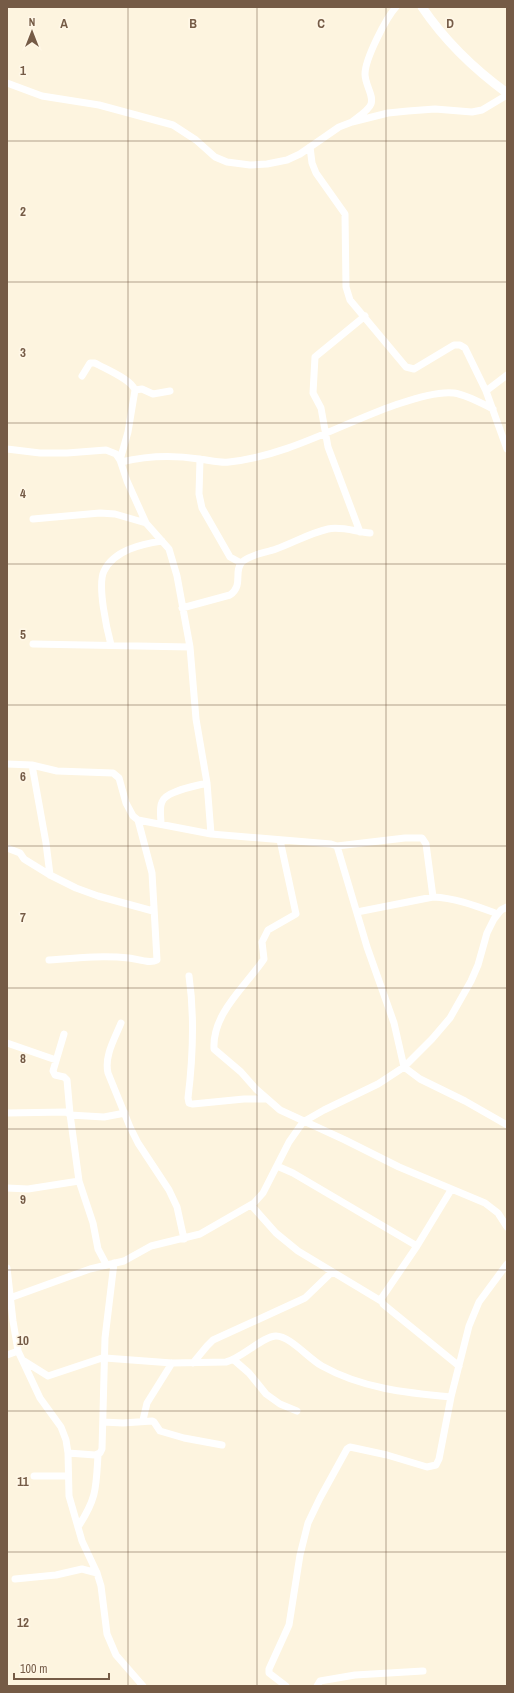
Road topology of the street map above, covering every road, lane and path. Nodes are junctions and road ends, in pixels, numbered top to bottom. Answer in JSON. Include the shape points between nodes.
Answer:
{"nodes":[{"id":1,"x":396,"y":7,"type":"edge"},
{"id":2,"x":422,"y":7,"type":"edge"},
{"id":3,"x":7,"y":83,"type":"edge"},
{"id":4,"x":507,"y":94,"type":"edge"},
{"id":5,"x":352,"y":122,"type":"junction"},
{"id":6,"x":310,"y":146,"type":"junction"},
{"id":7,"x":365,"y":316,"type":"junction"},
{"id":8,"x":507,"y":375,"type":"edge"},
{"id":9,"x":82,"y":376,"type":"dead end"},
{"id":10,"x":135,"y":390,"type":"junction"},
{"id":11,"x":170,"y":391,"type":"dead end"},
{"id":12,"x":486,"y":392,"type":"junction"},
{"id":13,"x":493,"y":409,"type":"junction"},
{"id":14,"x":325,"y":432,"type":"junction"},
{"id":15,"x":7,"y":449,"type":"edge"},
{"id":16,"x":507,"y":449,"type":"edge"},
{"id":17,"x":200,"y":459,"type":"junction"},
{"id":18,"x":121,"y":461,"type":"junction"},
{"id":19,"x":33,"y":519,"type":"dead end"},
{"id":20,"x":146,"y":523,"type":"junction"},
{"id":21,"x":360,"y":532,"type":"junction"},
{"id":22,"x":370,"y":533,"type":"dead end"},
{"id":23,"x":162,"y":541,"type":"junction"},
{"id":24,"x":241,"y":563,"type":"junction"},
{"id":25,"x":182,"y":608,"type":"junction"},
{"id":26,"x":33,"y":644,"type":"dead end"},
{"id":27,"x":111,"y":645,"type":"junction"},
{"id":28,"x":190,"y":647,"type":"junction"},
{"id":29,"x":7,"y":764,"type":"edge"},
{"id":30,"x":32,"y":765,"type":"junction"},
{"id":31,"x":207,"y":783,"type":"junction"},
{"id":32,"x":138,"y":820,"type":"junction"},
{"id":33,"x":161,"y":824,"type":"junction"},
{"id":34,"x":211,"y":834,"type":"junction"},
{"id":35,"x":280,"y":840,"type":"junction"},
{"id":36,"x":337,"y":846,"type":"junction"},
{"id":37,"x":7,"y":848,"type":"edge"},
{"id":38,"x":50,"y":875,"type":"junction"},
{"id":39,"x":434,"y":897,"type":"junction"},
{"id":40,"x":507,"y":907,"type":"edge"},
{"id":41,"x":153,"y":911,"type":"junction"},
{"id":42,"x":357,"y":912,"type":"junction"},
{"id":43,"x":498,"y":914,"type":"junction"},
{"id":44,"x":49,"y":960,"type":"dead end"},
{"id":45,"x":189,"y":976,"type":"dead end"},
{"id":46,"x":121,"y":1024,"type":"dead end"},
{"id":47,"x":64,"y":1034,"type":"dead end"},
{"id":48,"x":7,"y":1042,"type":"edge"},
{"id":49,"x":56,"y":1060,"type":"junction"},
{"id":50,"x":404,"y":1067,"type":"junction"},
{"id":51,"x":266,"y":1099,"type":"junction"},
{"id":52,"x":7,"y":1113,"type":"edge"},
{"id":53,"x":125,"y":1113,"type":"junction"},
{"id":54,"x":70,"y":1114,"type":"junction"},
{"id":55,"x":303,"y":1122,"type":"junction"},
{"id":56,"x":507,"y":1125,"type":"edge"},
{"id":57,"x":277,"y":1166,"type":"junction"},
{"id":58,"x":79,"y":1181,"type":"junction"},
{"id":59,"x":7,"y":1188,"type":"edge"},
{"id":60,"x":451,"y":1190,"type":"junction"},
{"id":61,"x":251,"y":1205,"type":"junction"},
{"id":62,"x":507,"y":1227,"type":"edge"},
{"id":63,"x":184,"y":1238,"type":"junction"},
{"id":64,"x":417,"y":1246,"type":"junction"},
{"id":65,"x":114,"y":1263,"type":"junction"},
{"id":66,"x":106,"y":1264,"type":"junction"},
{"id":67,"x":507,"y":1264,"type":"edge"},
{"id":68,"x":7,"y":1268,"type":"edge"},
{"id":69,"x":332,"y":1272,"type":"junction"},
{"id":70,"x":9,"y":1298,"type":"edge"},
{"id":71,"x":381,"y":1301,"type":"junction"},
{"id":72,"x":18,"y":1351,"type":"junction"},
{"id":73,"x":7,"y":1355,"type":"edge"},
{"id":74,"x":105,"y":1358,"type":"junction"},
{"id":75,"x":234,"y":1360,"type":"junction"},
{"id":76,"x":23,"y":1361,"type":"junction"},
{"id":77,"x":172,"y":1363,"type":"junction"},
{"id":78,"x":193,"y":1363,"type":"junction"},
{"id":79,"x":459,"y":1366,"type":"junction"},
{"id":80,"x":450,"y":1397,"type":"junction"},
{"id":81,"x":297,"y":1411,"type":"dead end"},
{"id":82,"x":143,"y":1420,"type":"junction"},
{"id":83,"x":103,"y":1422,"type":"junction"},
{"id":84,"x":222,"y":1445,"type":"dead end"},
{"id":85,"x":68,"y":1453,"type":"junction"},
{"id":86,"x":98,"y":1454,"type":"junction"},
{"id":87,"x":34,"y":1476,"type":"dead end"},
{"id":88,"x":68,"y":1476,"type":"junction"},
{"id":89,"x":78,"y":1527,"type":"junction"},
{"id":90,"x":97,"y":1573,"type":"junction"},
{"id":91,"x":15,"y":1579,"type":"dead end"},
{"id":92,"x":423,"y":1671,"type":"dead end"},
{"id":93,"x":143,"y":1686,"type":"edge"},
{"id":94,"x":286,"y":1686,"type":"edge"},
{"id":95,"x":317,"y":1686,"type":"edge"}],
"edges":[{"from":1,"to":5,"type":"street","via":[[381,31],[366,68],[366,85],[372,103]]},
{"from":2,"to":4,"type":"street","via":[[454,48],[483,76]]},
{"from":3,"to":6,"type":"street","via":[[42,96],[99,105],[173,125],[196,140],[215,157],[227,162],[266,164],[287,160]]},
{"from":4,"to":5,"type":"street","via":[[482,110],[472,112],[436,109],[408,111]]},
{"from":5,"to":6,"type":"street","via":[[339,127]]},
{"from":6,"to":7,"type":"street","via":[[316,174],[346,214],[346,286],[350,300]]},
{"from":7,"to":12,"type":"street","via":[[394,354],[411,369],[454,345],[465,348]]},
{"from":7,"to":14,"type":"street","via":[[315,357],[313,393],[321,408]]},
{"from":8,"to":12,"type":"street"},
{"from":9,"to":10,"type":"street","via":[[87,365],[94,363],[128,381]]},
{"from":10,"to":11,"type":"street","via":[[142,388],[153,394]]},
{"from":10,"to":18,"type":"street"},
{"from":12,"to":13,"type":"street"},
{"from":13,"to":14,"type":"street","via":[[461,394],[444,394],[412,399]]},
{"from":13,"to":16,"type":"street"},
{"from":14,"to":17,"type":"street","via":[[259,457],[228,462]]},
{"from":14,"to":21,"type":"street","via":[[335,468]]},
{"from":15,"to":18,"type":"street","via":[[40,453],[106,450],[116,454]]},
{"from":17,"to":18,"type":"street","via":[[154,457]]},
{"from":17,"to":24,"type":"street","via":[[199,494],[202,508],[230,557]]},
{"from":18,"to":20,"type":"street"},
{"from":19,"to":20,"type":"street","via":[[100,513],[115,514]]},
{"from":20,"to":23,"type":"street"},
{"from":21,"to":22,"type":"street"},
{"from":21,"to":24,"type":"street","via":[[329,529],[251,556]]},
{"from":23,"to":25,"type":"street","via":[[172,555]]},
{"from":23,"to":27,"type":"street","via":[[126,551],[103,572],[101,583]]},
{"from":24,"to":25,"type":"street","via":[[237,588],[230,595]]},
{"from":25,"to":28,"type":"street"},
{"from":26,"to":27,"type":"street"},
{"from":27,"to":28,"type":"street"},
{"from":28,"to":31,"type":"street","via":[[196,719]]},
{"from":29,"to":30,"type":"street"},
{"from":30,"to":32,"type":"street","via":[[57,771],[96,771],[117,775],[126,803]]},
{"from":30,"to":38,"type":"street"},
{"from":31,"to":33,"type":"street","via":[[169,794],[162,800]]},
{"from":31,"to":34,"type":"street"},
{"from":32,"to":33,"type":"street"},
{"from":32,"to":41,"type":"street","via":[[152,873]]},
{"from":33,"to":34,"type":"street"},
{"from":34,"to":35,"type":"street"},
{"from":35,"to":36,"type":"street"},
{"from":35,"to":51,"type":"street","via":[[296,914],[268,930],[262,942],[264,959],[225,1011],[213,1047]]},
{"from":36,"to":39,"type":"street","via":[[422,838],[426,844]]},
{"from":36,"to":42,"type":"street"},
{"from":37,"to":38,"type":"street","via":[[20,853],[24,859]]},
{"from":38,"to":41,"type":"street","via":[[98,896]]},
{"from":39,"to":42,"type":"street"},
{"from":39,"to":43,"type":"street","via":[[466,902]]},
{"from":40,"to":43,"type":"street"},
{"from":41,"to":44,"type":"street","via":[[157,957],[155,961],[87,957]]},
{"from":42,"to":50,"type":"street","via":[[394,1023]]},
{"from":43,"to":50,"type":"street","via":[[487,933],[471,981],[450,1018]]},
{"from":45,"to":51,"type":"street","via":[[193,1017],[189,1103]]},
{"from":46,"to":53,"type":"street","via":[[106,1066]]},
{"from":47,"to":49,"type":"street"},
{"from":48,"to":49,"type":"street"},
{"from":49,"to":54,"type":"street","via":[[53,1074],[67,1080]]},
{"from":50,"to":55,"type":"street","via":[[378,1084]]},
{"from":50,"to":56,"type":"street","via":[[420,1079]]},
{"from":51,"to":55,"type":"street"},
{"from":52,"to":54,"type":"street"},
{"from":53,"to":54,"type":"street","via":[[104,1117]]},
{"from":53,"to":63,"type":"street","via":[[138,1143],[172,1196]]},
{"from":54,"to":58,"type":"street"},
{"from":55,"to":57,"type":"street"},
{"from":55,"to":60,"type":"street"},
{"from":57,"to":61,"type":"street","via":[[263,1193]]},
{"from":57,"to":64,"type":"street"},
{"from":58,"to":59,"type":"street","via":[[28,1189]]},
{"from":58,"to":66,"type":"street","via":[[93,1223],[98,1249]]},
{"from":60,"to":62,"type":"street","via":[[485,1203],[498,1213]]},
{"from":60,"to":64,"type":"street"},
{"from":61,"to":63,"type":"street","via":[[213,1228]]},
{"from":61,"to":69,"type":"street","via":[[298,1251]]},
{"from":63,"to":65,"type":"street","via":[[151,1246],[124,1261]]},
{"from":64,"to":71,"type":"street"},
{"from":65,"to":66,"type":"street"},
{"from":65,"to":74,"type":"street","via":[[107,1314]]},
{"from":66,"to":70,"type":"street"},
{"from":67,"to":79,"type":"street","via":[[479,1302],[469,1326]]},
{"from":68,"to":70,"type":"street"},
{"from":69,"to":71,"type":"street"},
{"from":69,"to":78,"type":"street","via":[[305,1298],[213,1340]]},
{"from":70,"to":72,"type":"street"},
{"from":71,"to":79,"type":"street"},
{"from":72,"to":73,"type":"street"},
{"from":72,"to":76,"type":"street"},
{"from":74,"to":76,"type":"street","via":[[48,1376]]},
{"from":74,"to":77,"type":"street"},
{"from":74,"to":83,"type":"street"},
{"from":75,"to":78,"type":"street"},
{"from":75,"to":80,"type":"street","via":[[276,1336],[285,1338],[315,1362],[347,1378],[386,1389]]},
{"from":75,"to":81,"type":"street","via":[[249,1373],[266,1394],[280,1404]]},
{"from":76,"to":85,"type":"street","via":[[40,1398],[64,1433]]},
{"from":77,"to":78,"type":"street"},
{"from":77,"to":82,"type":"street","via":[[146,1403]]},
{"from":79,"to":80,"type":"street"},
{"from":80,"to":94,"type":"street","via":[[436,1465],[427,1467],[353,1447],[347,1449],[308,1523],[300,1555],[289,1625],[269,1669],[269,1673]]},
{"from":82,"to":83,"type":"street"},
{"from":82,"to":84,"type":"street","via":[[154,1422],[160,1431]]},
{"from":83,"to":86,"type":"street","via":[[102,1449]]},
{"from":85,"to":86,"type":"street"},
{"from":85,"to":88,"type":"street"},
{"from":86,"to":89,"type":"street","via":[[96,1490]]},
{"from":87,"to":88,"type":"street"},
{"from":88,"to":89,"type":"street","via":[[69,1496]]},
{"from":89,"to":90,"type":"street"},
{"from":90,"to":91,"type":"street","via":[[82,1569]]},
{"from":90,"to":93,"type":"street","via":[[111,1644],[116,1655]]},
{"from":92,"to":95,"type":"street","via":[[355,1675],[320,1681]]}]}
